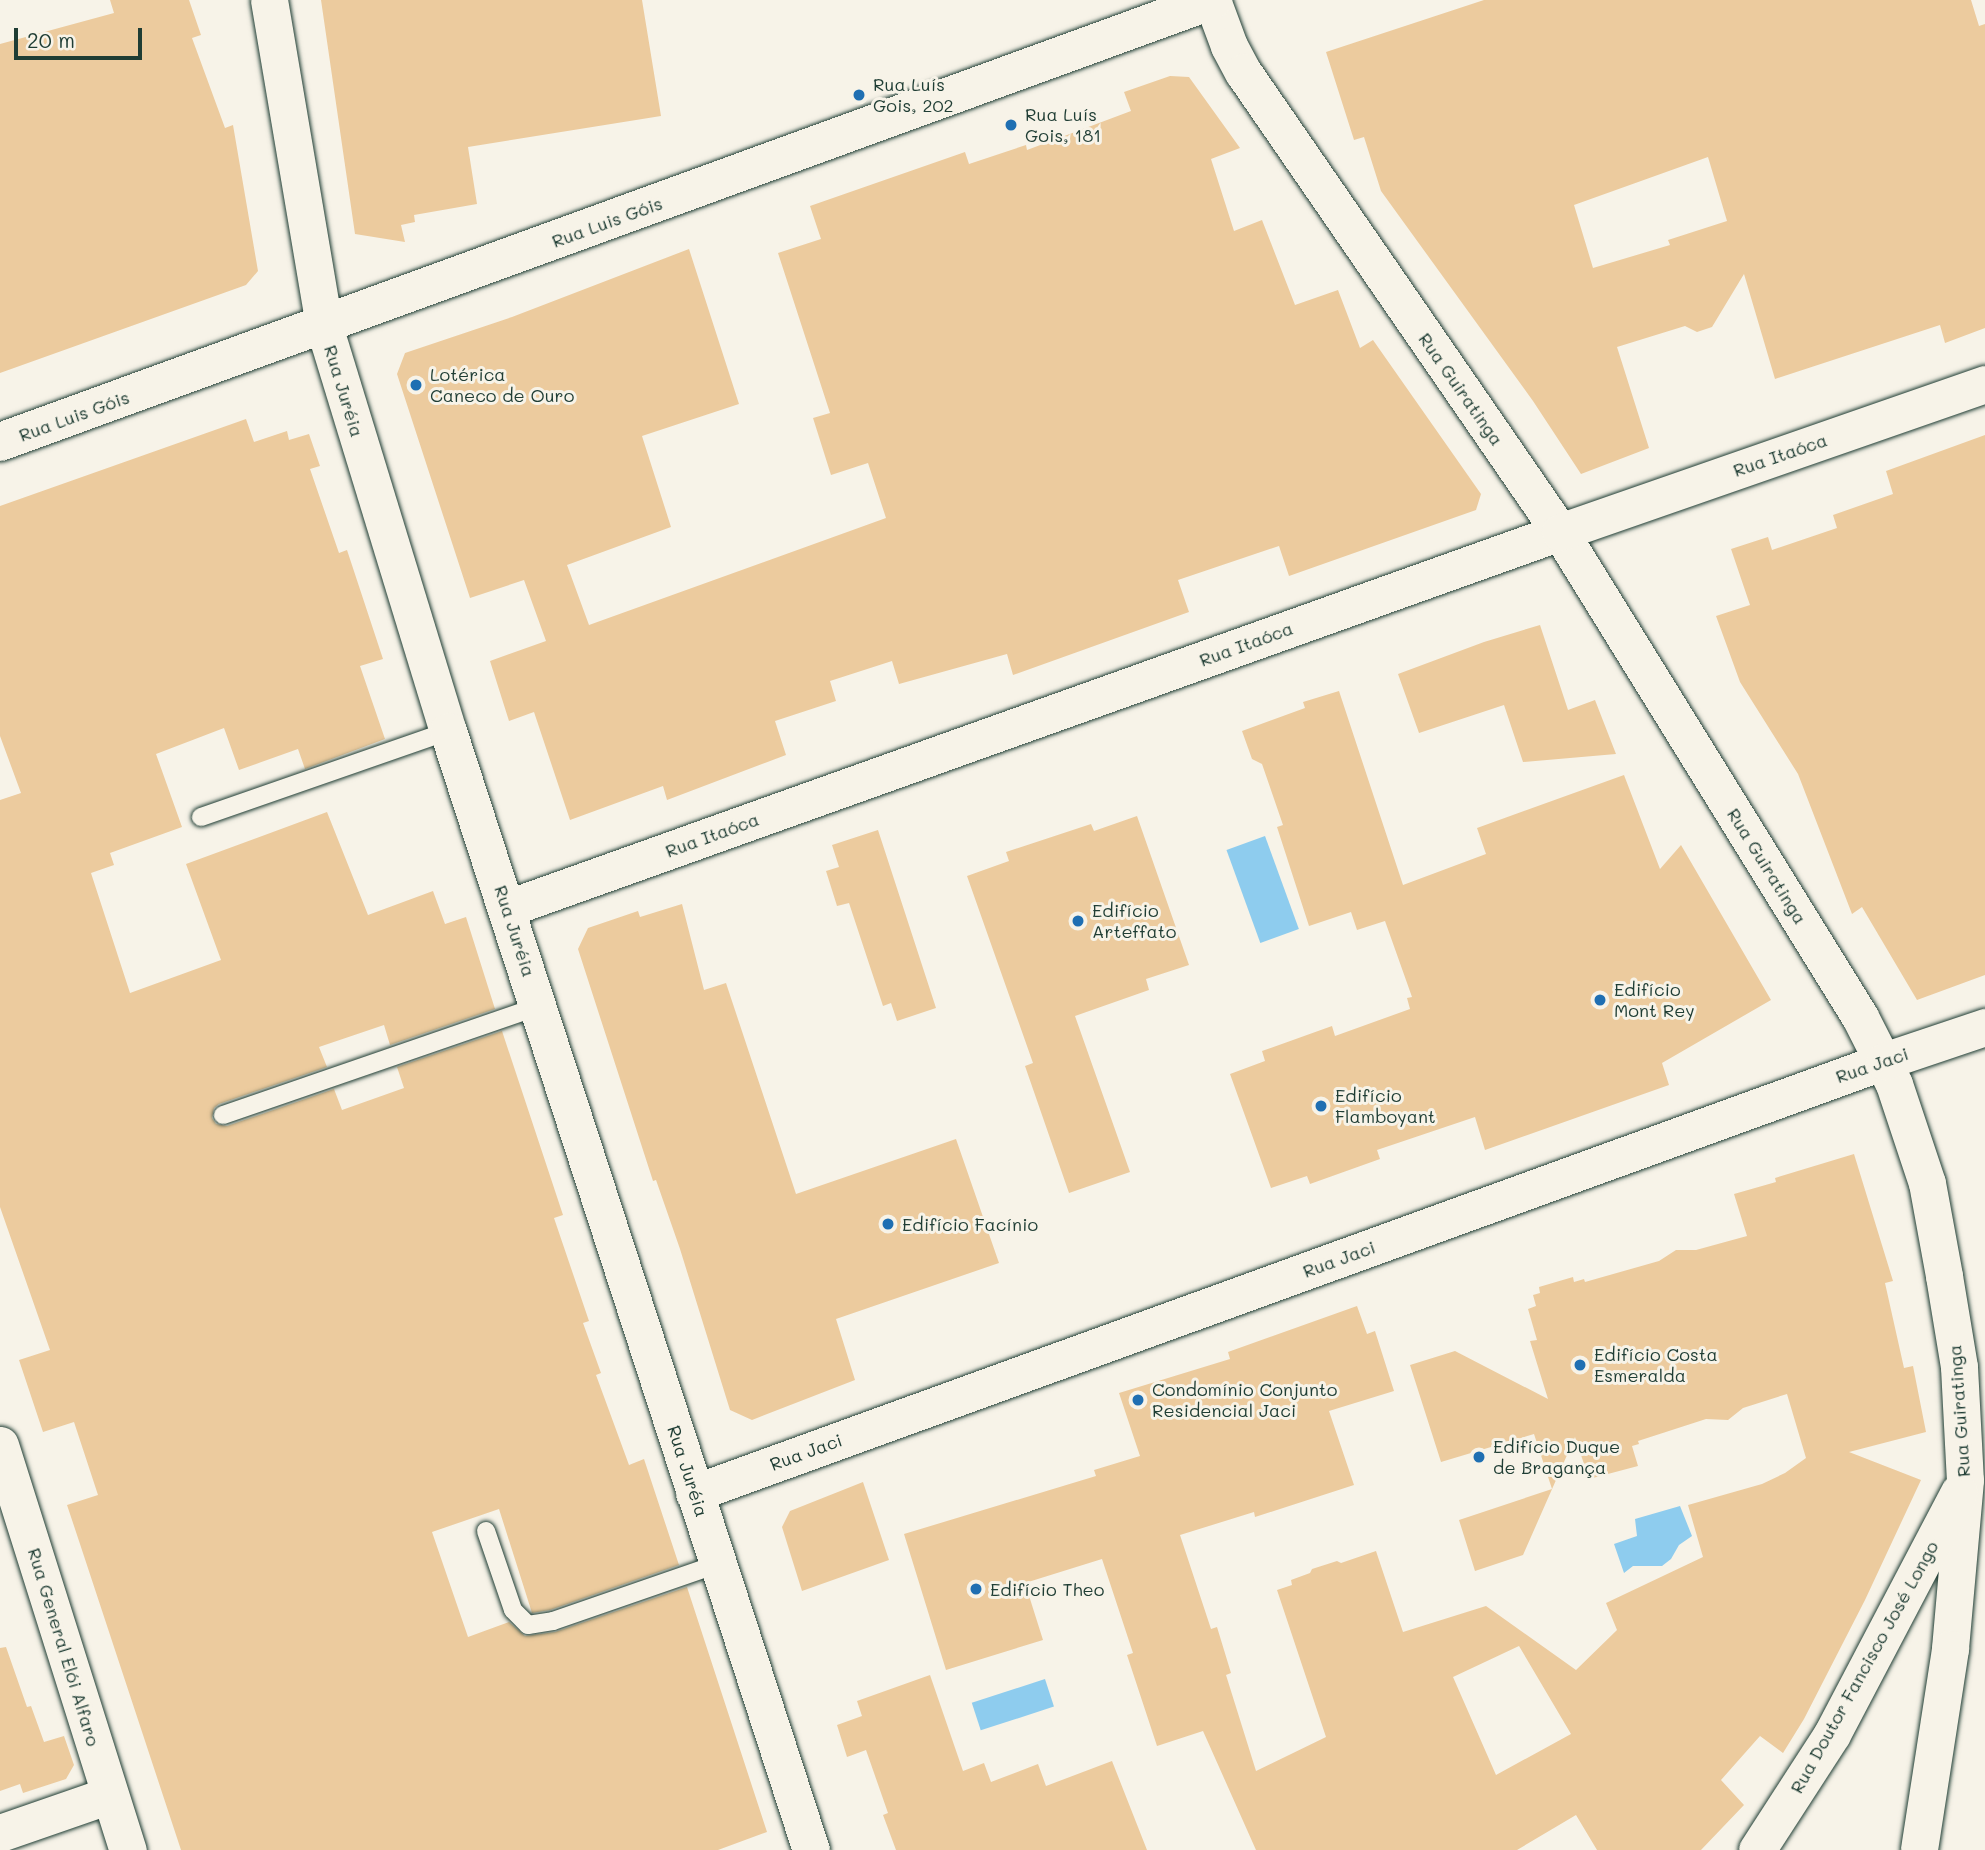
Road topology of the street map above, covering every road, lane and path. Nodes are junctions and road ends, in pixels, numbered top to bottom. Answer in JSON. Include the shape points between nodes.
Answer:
{"nodes":[{"id":1,"x":269,"y":0,"type":"edge"},
{"id":2,"x":1213,"y":0,"type":"edge"},
{"id":3,"x":324,"y":326,"type":"junction"},
{"id":4,"x":1985,"y":384,"type":"edge"},
{"id":5,"x":0,"y":442,"type":"edge"},
{"id":6,"x":1560,"y":532,"type":"junction"},
{"id":7,"x":448,"y":731,"type":"junction"},
{"id":8,"x":201,"y":817,"type":"dead end"},
{"id":9,"x":508,"y":908,"type":"junction"},
{"id":10,"x":539,"y":1006,"type":"junction"},
{"id":11,"x":1985,"y":1027,"type":"edge"},
{"id":12,"x":1884,"y":1061,"type":"junction"},
{"id":13,"x":223,"y":1115,"type":"dead end"},
{"id":14,"x":0,"y":1445,"type":"edge"},
{"id":15,"x":1965,"y":1480,"type":"junction"},
{"id":16,"x":694,"y":1493,"type":"junction"},
{"id":17,"x":486,"y":1531,"type":"dead end"},
{"id":18,"x":718,"y":1564,"type":"junction"},
{"id":19,"x":110,"y":1795,"type":"junction"},
{"id":20,"x":0,"y":1833,"type":"edge"},
{"id":21,"x":128,"y":1850,"type":"edge"},
{"id":22,"x":811,"y":1850,"type":"edge"},
{"id":23,"x":1757,"y":1850,"type":"edge"},
{"id":24,"x":1919,"y":1850,"type":"edge"}],
"edges":[{"from":1,"to":3,"type":"street","name":"Rua Juréia"},
{"from":2,"to":3,"type":"street","name":"Rua Luis Góis"},
{"from":2,"to":6,"type":"street","name":"Rua Guiratinga","via":[[1229,46],[1258,97]]},
{"from":3,"to":5,"type":"street","name":"Rua Luis Góis"},
{"from":3,"to":7,"type":"street","name":"Rua Juréia"},
{"from":4,"to":6,"type":"street","name":"Rua Itaóca"},
{"from":6,"to":9,"type":"street","name":"Rua Itaóca"},
{"from":6,"to":12,"type":"street","name":"Rua Guiratinga"},
{"from":7,"to":8,"type":"lane"},
{"from":7,"to":9,"type":"street","name":"Rua Juréia"},
{"from":9,"to":10,"type":"street","name":"Rua Juréia"},
{"from":10,"to":13,"type":"lane"},
{"from":10,"to":16,"type":"street","name":"Rua Juréia"},
{"from":11,"to":12,"type":"street","name":"Rua Jaci"},
{"from":12,"to":15,"type":"street","name":"Rua Guiratinga","via":[[1927,1183],[1959,1367]]},
{"from":12,"to":16,"type":"street","name":"Rua Jaci"},
{"from":14,"to":19,"type":"street","name":"Rua General Elói Alfaro"},
{"from":15,"to":23,"type":"street","name":"Rua Doutor Fancisco José Longo","via":[[1832,1734]]},
{"from":15,"to":24,"type":"street","name":"Rua Guiratinga","via":[[1952,1636]]},
{"from":16,"to":18,"type":"street","name":"Rua Juréia"},
{"from":17,"to":18,"type":"lane","via":[[513,1610],[528,1625]]},
{"from":18,"to":22,"type":"street","name":"Rua Juréia"},
{"from":19,"to":20,"type":"street"},
{"from":19,"to":21,"type":"street","name":"Rua General Elói Alfaro"}]}
